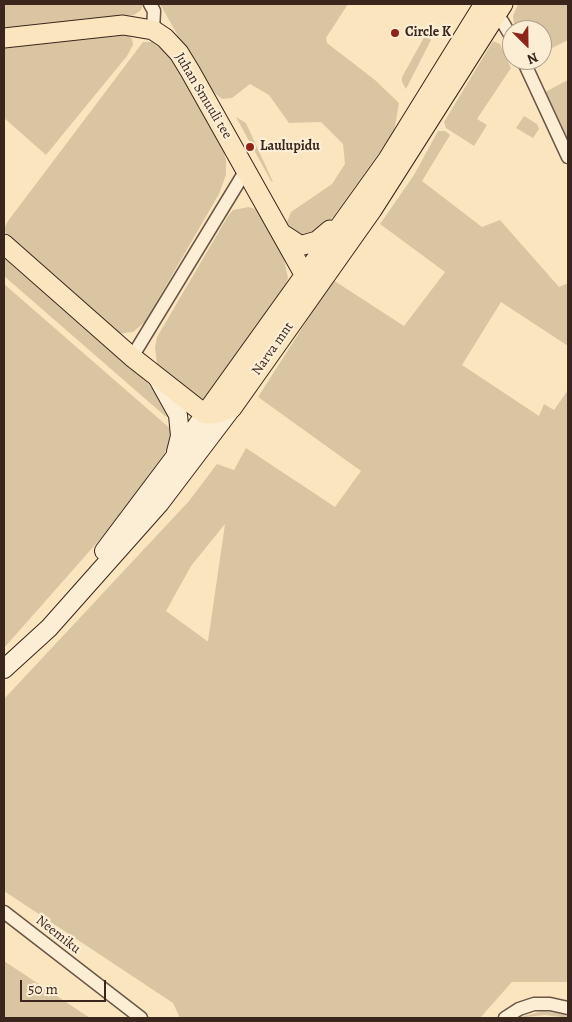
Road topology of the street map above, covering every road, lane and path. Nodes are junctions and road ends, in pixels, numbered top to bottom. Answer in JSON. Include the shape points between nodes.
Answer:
{"nodes":[{"id":1,"x":150,"y":4,"type":"edge"},
{"id":2,"x":491,"y":8,"type":"edge"},
{"id":3,"x":502,"y":21,"type":"edge"},
{"id":4,"x":153,"y":30,"type":"junction"},
{"id":5,"x":4,"y":38,"type":"edge"},
{"id":6,"x":528,"y":70,"type":"edge"},
{"id":7,"x":568,"y":157,"type":"edge"},
{"id":8,"x":246,"y":170,"type":"junction"},
{"id":9,"x":352,"y":208,"type":"junction"},
{"id":10,"x":280,"y":232,"type":"junction"},
{"id":11,"x":4,"y":244,"type":"edge"},
{"id":12,"x":304,"y":274,"type":"junction"},
{"id":13,"x":298,"y":314,"type":"junction"},
{"id":14,"x":132,"y":357,"type":"junction"},
{"id":15,"x":158,"y":378,"type":"junction"},
{"id":16,"x":232,"y":408,"type":"junction"},
{"id":17,"x":205,"y":414,"type":"junction"},
{"id":18,"x":174,"y":458,"type":"junction"},
{"id":19,"x":5,"y":667,"type":"edge"},
{"id":20,"x":4,"y":912,"type":"edge"},
{"id":21,"x":568,"y":1008,"type":"edge"},
{"id":22,"x":141,"y":1018,"type":"edge"},
{"id":23,"x":505,"y":1018,"type":"edge"}],
"edges":[{"from":1,"to":4,"type":"street","via":[[154,11]]},
{"from":2,"to":3,"type":"street"},
{"from":2,"to":9,"type":"main road","name":"Narva mnt"},
{"from":2,"to":13,"type":"main road","name":"Narva mnt","via":[[372,210]]},
{"from":4,"to":5,"type":"main road","name":"Juhan Smuuli tee","via":[[123,25]]},
{"from":4,"to":8,"type":"main road","name":"Juhan Smuuli tee","via":[[179,53]]},
{"from":6,"to":7,"type":"street"},
{"from":8,"to":10,"type":"main road","name":"Juhan Smuuli tee"},
{"from":8,"to":14,"type":"street"},
{"from":9,"to":10,"type":"main road","via":[[324,236],[309,244],[298,244]]},
{"from":9,"to":12,"type":"main road","name":"Narva mnt"},
{"from":10,"to":12,"type":"main road","name":"Juhan Smuuli tee"},
{"from":11,"to":14,"type":"main road"},
{"from":12,"to":13,"type":"main road","via":[[304,298]]},
{"from":12,"to":17,"type":"main road","name":"Narva mnt"},
{"from":13,"to":16,"type":"main road","name":"Narva mnt"},
{"from":14,"to":15,"type":"main road"},
{"from":15,"to":17,"type":"main road"},
{"from":15,"to":18,"type":"main road","via":[[178,415],[180,436]]},
{"from":16,"to":17,"type":"main road"},
{"from":16,"to":19,"type":"main road","name":"Narva mnt","via":[[160,503],[49,628]]},
{"from":17,"to":18,"type":"main road","name":"Narva mnt"},
{"from":18,"to":19,"type":"main road","name":"Narva mnt","via":[[98,558]]},
{"from":20,"to":22,"type":"street","name":"Neemiku"},
{"from":21,"to":23,"type":"street","via":[[534,1004]]}]}
